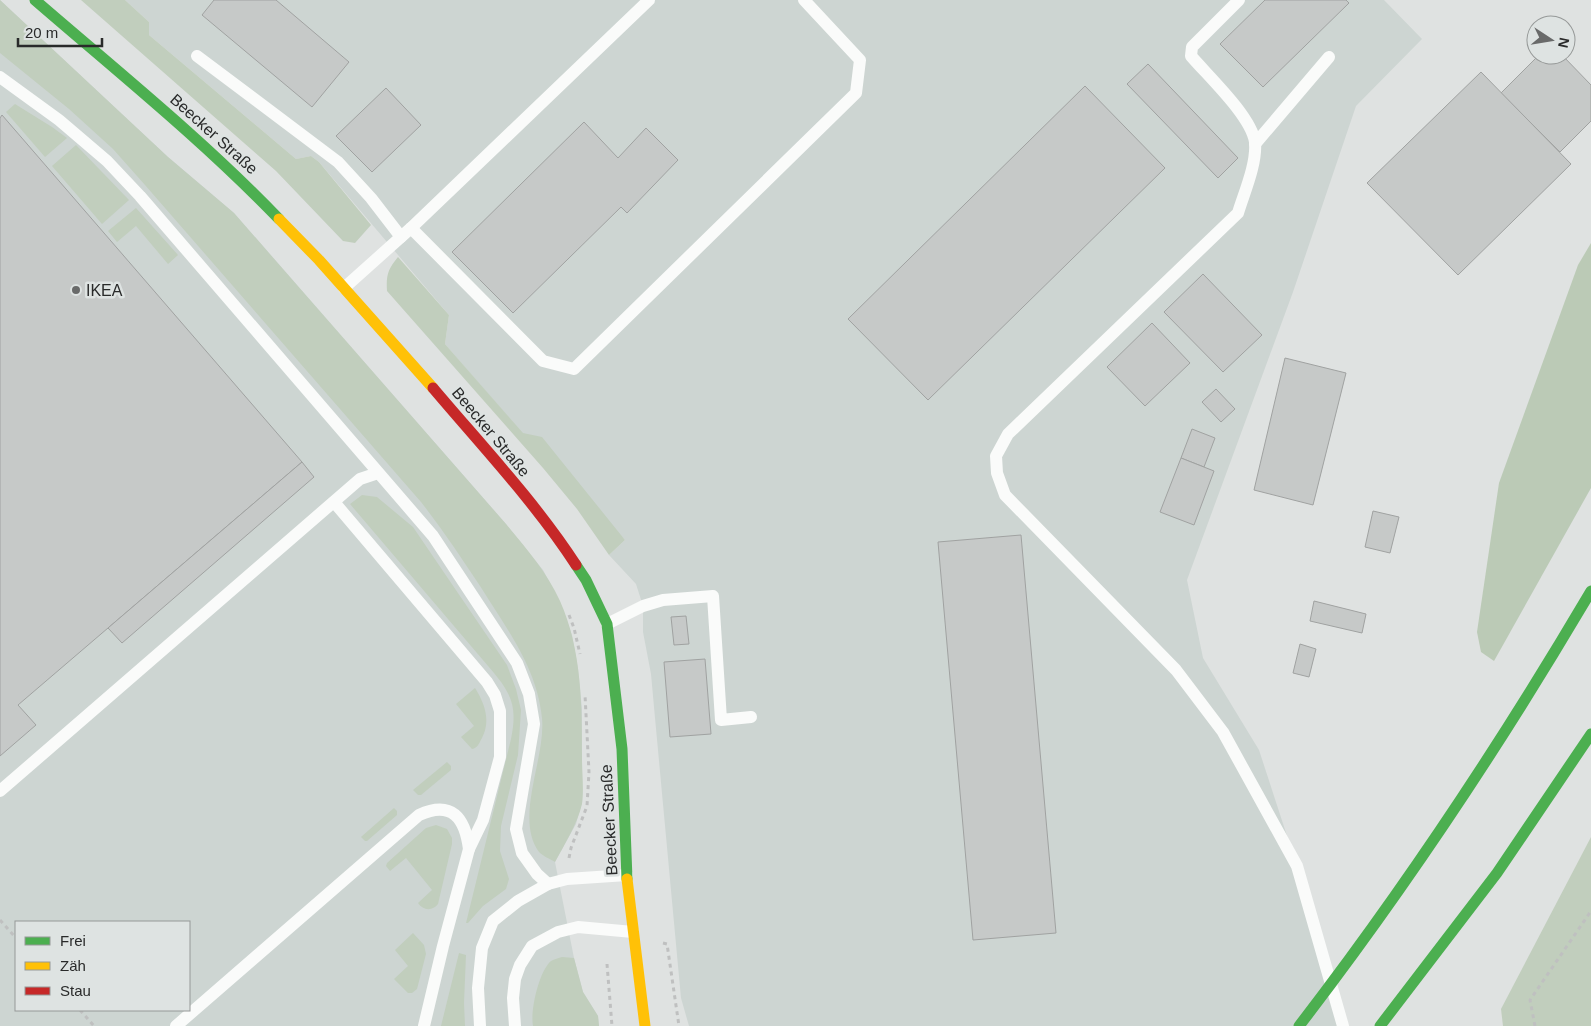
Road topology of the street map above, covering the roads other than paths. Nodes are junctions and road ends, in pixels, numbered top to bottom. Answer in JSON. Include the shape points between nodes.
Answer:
{"nodes":[{"id":1,"x":35,"y":0,"type":"edge"},
{"id":2,"x":649,"y":0,"type":"edge"},
{"id":3,"x":804,"y":0,"type":"edge"},
{"id":4,"x":1239,"y":0,"type":"edge"},
{"id":5,"x":197,"y":56,"type":"dead end"},
{"id":6,"x":1329,"y":57,"type":"dead end"},
{"id":7,"x":0,"y":77,"type":"edge"},
{"id":8,"x":1255,"y":144,"type":"junction"},
{"id":9,"x":411,"y":228,"type":"junction"},
{"id":10,"x":401,"y":237,"type":"junction"},
{"id":11,"x":344,"y":288,"type":"junction"},
{"id":12,"x":378,"y":473,"type":"junction"},
{"id":13,"x":334,"y":502,"type":"junction"},
{"id":14,"x":1591,"y":591,"type":"edge"},
{"id":15,"x":606,"y":624,"type":"junction"},
{"id":16,"x":751,"y":717,"type":"dead end"},
{"id":17,"x":1589,"y":737,"type":"edge"},
{"id":18,"x":0,"y":791,"type":"edge"},
{"id":19,"x":469,"y":849,"type":"junction"},
{"id":20,"x":628,"y":875,"type":"junction"},
{"id":21,"x":548,"y":884,"type":"junction"},
{"id":22,"x":633,"y":932,"type":"junction"},
{"id":23,"x":176,"y":1026,"type":"edge"},
{"id":24,"x":424,"y":1026,"type":"edge"},
{"id":25,"x":480,"y":1026,"type":"edge"},
{"id":26,"x":515,"y":1026,"type":"edge"},
{"id":27,"x":645,"y":1026,"type":"edge"},
{"id":28,"x":1299,"y":1026,"type":"edge"},
{"id":29,"x":1343,"y":1026,"type":"edge"},
{"id":30,"x":1380,"y":1026,"type":"edge"}],
"edges":[{"from":1,"to":11,"type":"main road","name":"Beecker Straße","via":[[256,195]]},
{"from":2,"to":9,"type":"lane"},
{"from":3,"to":9,"type":"lane","via":[[860,60],[856,93],[574,369],[543,361]]},
{"from":4,"to":8,"type":"lane","via":[[1192,47],[1190,56],[1240,113],[1251,128]]},
{"from":5,"to":10,"type":"lane","via":[[338,162]]},
{"from":6,"to":8,"type":"lane"},
{"from":7,"to":12,"type":"lane","via":[[107,160]]},
{"from":8,"to":29,"type":"lane","via":[[1252,170],[1238,213],[1008,434],[996,456],[1005,495],[1176,670],[1223,732],[1297,866]]},
{"from":9,"to":10,"type":"lane"},
{"from":10,"to":11,"type":"lane"},
{"from":11,"to":15,"type":"main road","name":"Beecker Straße","via":[[558,537],[586,580]]},
{"from":12,"to":13,"type":"lane","via":[[360,479]]},
{"from":12,"to":21,"type":"lane","via":[[432,536],[517,663],[529,694],[534,724],[516,829],[522,853]]},
{"from":13,"to":18,"type":"lane"},
{"from":13,"to":19,"type":"lane","via":[[495,695],[500,711],[500,757],[483,820]]},
{"from":14,"to":28,"type":"main road","via":[[1520,712],[1435,842]]},
{"from":15,"to":16,"type":"lane","via":[[662,600],[713,596],[722,720]]},
{"from":15,"to":20,"type":"main road","name":"Beecker Straße","via":[[622,749]]},
{"from":17,"to":30,"type":"main road","via":[[1497,873]]},
{"from":19,"to":23,"type":"lane","via":[[467,831],[455,815],[440,809],[419,815]]},
{"from":19,"to":24,"type":"lane"},
{"from":20,"to":21,"type":"lane","via":[[567,879]]},
{"from":20,"to":22,"type":"main road","name":"Beecker Straße"},
{"from":21,"to":25,"type":"lane","via":[[493,922],[482,948],[478,988]]},
{"from":22,"to":26,"type":"lane","via":[[578,927],[558,932],[532,946],[515,980]]},
{"from":22,"to":27,"type":"main road","name":"Beecker Straße"}]}
